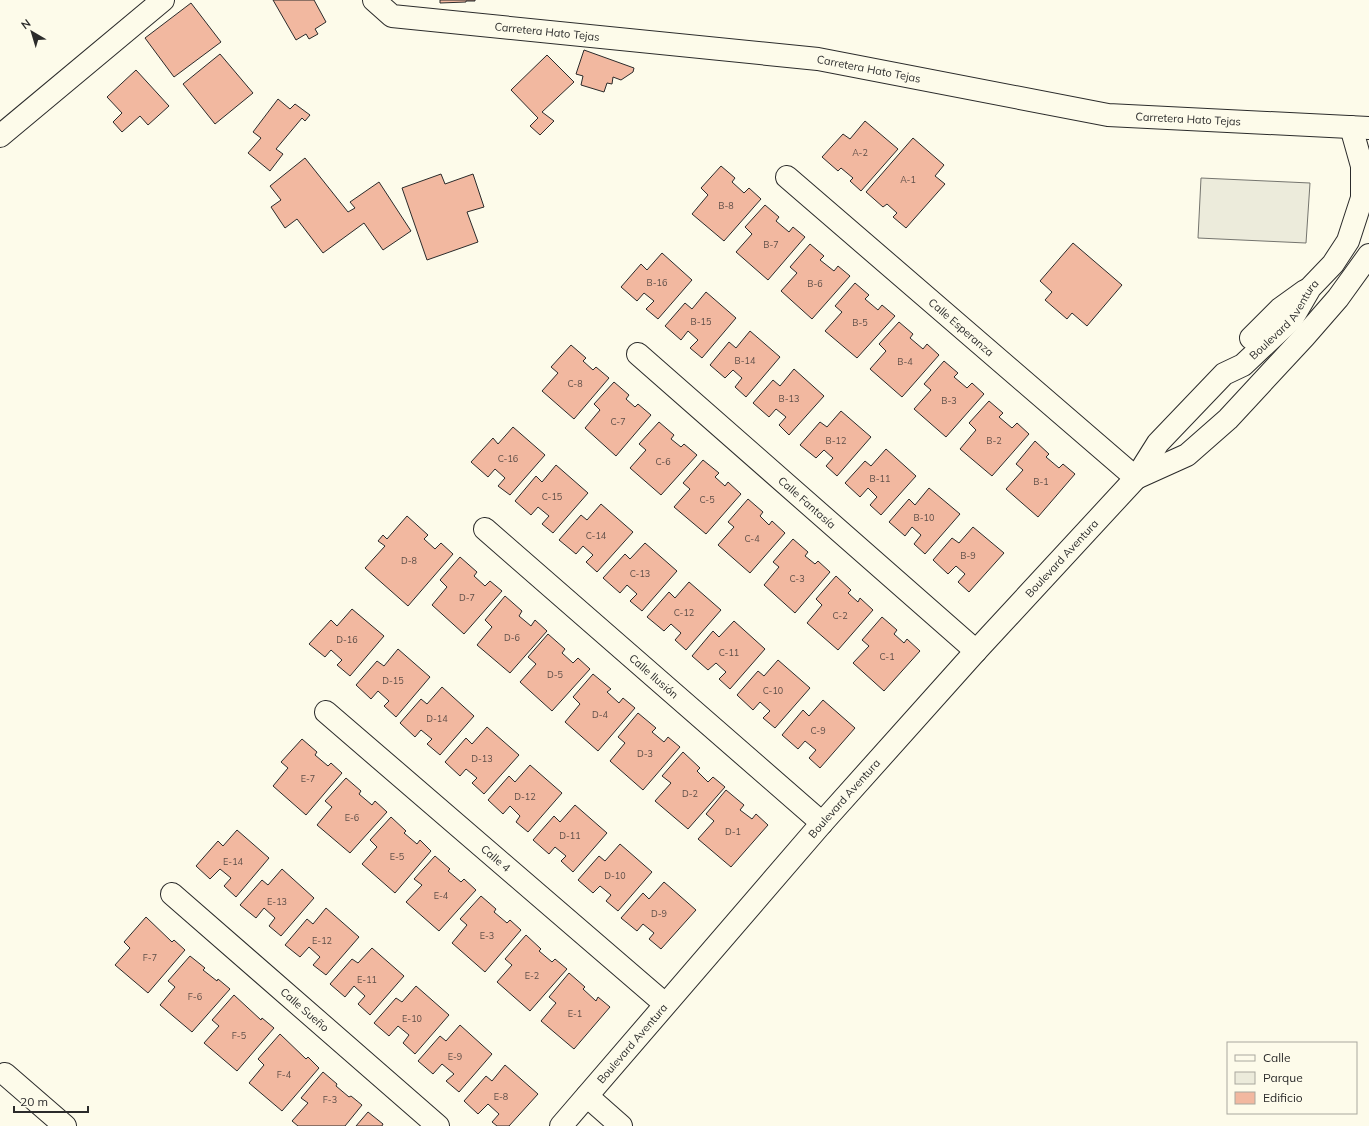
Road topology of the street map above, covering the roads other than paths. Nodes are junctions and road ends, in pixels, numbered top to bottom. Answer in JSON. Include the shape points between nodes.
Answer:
{"nodes":[{"id":1,"x":163,"y":0,"type":"edge"},
{"id":2,"x":374,"y":0,"type":"edge"},
{"id":3,"x":1360,"y":128,"type":"edge"},
{"id":4,"x":0,"y":136,"type":"edge"},
{"id":5,"x":787,"y":177,"type":"dead end"},
{"id":6,"x":1369,"y":255,"type":"edge"},
{"id":7,"x":1314,"y":284,"type":"junction"},
{"id":8,"x":1338,"y":298,"type":"junction"},
{"id":9,"x":638,"y":354,"type":"dead end"},
{"id":10,"x":1136,"y":478,"type":"junction"},
{"id":11,"x":485,"y":529,"type":"dead end"},
{"id":12,"x":976,"y":651,"type":"junction"},
{"id":13,"x":326,"y":712,"type":"dead end"},
{"id":14,"x":822,"y":823,"type":"junction"},
{"id":15,"x":172,"y":894,"type":"dead end"},
{"id":16,"x":665,"y":1004,"type":"junction"},
{"id":17,"x":5,"y":1074,"type":"dead end"},
{"id":18,"x":587,"y":1096,"type":"junction"},
{"id":19,"x":65,"y":1126,"type":"edge"},
{"id":20,"x":438,"y":1126,"type":"edge"},
{"id":21,"x":561,"y":1126,"type":"edge"},
{"id":22,"x":621,"y":1126,"type":"edge"}],
"edges":[{"from":1,"to":4,"type":"street"},
{"from":2,"to":3,"type":"street","name":"Carretera Hato Tejas","via":[[392,16],[818,58],[1108,115]]},
{"from":3,"to":7,"type":"street","name":"Boulevard Aventura","via":[[1362,198],[1348,241],[1333,264]]},
{"from":5,"to":10,"type":"street","name":"Calle Esperanza"},
{"from":6,"to":8,"type":"street","name":"Boulevard Aventura"},
{"from":7,"to":8,"type":"street"},
{"from":7,"to":10,"type":"street","name":"Boulevard Aventura","via":[[1292,319],[1243,365],[1224,374],[1158,443]]},
{"from":8,"to":10,"type":"street","name":"Boulevard Aventura","via":[[1228,419],[1187,456]]},
{"from":9,"to":12,"type":"street","name":"Calle Fantasía"},
{"from":10,"to":12,"type":"street","name":"Boulevard Aventura"},
{"from":11,"to":14,"type":"street","name":"Calle Ilusión"},
{"from":12,"to":14,"type":"street","name":"Boulevard Aventura"},
{"from":13,"to":16,"type":"street","name":"Calle 4"},
{"from":14,"to":16,"type":"street","name":"Boulevard Aventura"},
{"from":15,"to":20,"type":"street","name":"Calle Sueño"},
{"from":16,"to":18,"type":"street","name":"Boulevard Aventura"},
{"from":17,"to":19,"type":"street"},
{"from":18,"to":21,"type":"street","name":"Boulevard Aventura"},
{"from":18,"to":22,"type":"street"}]}
